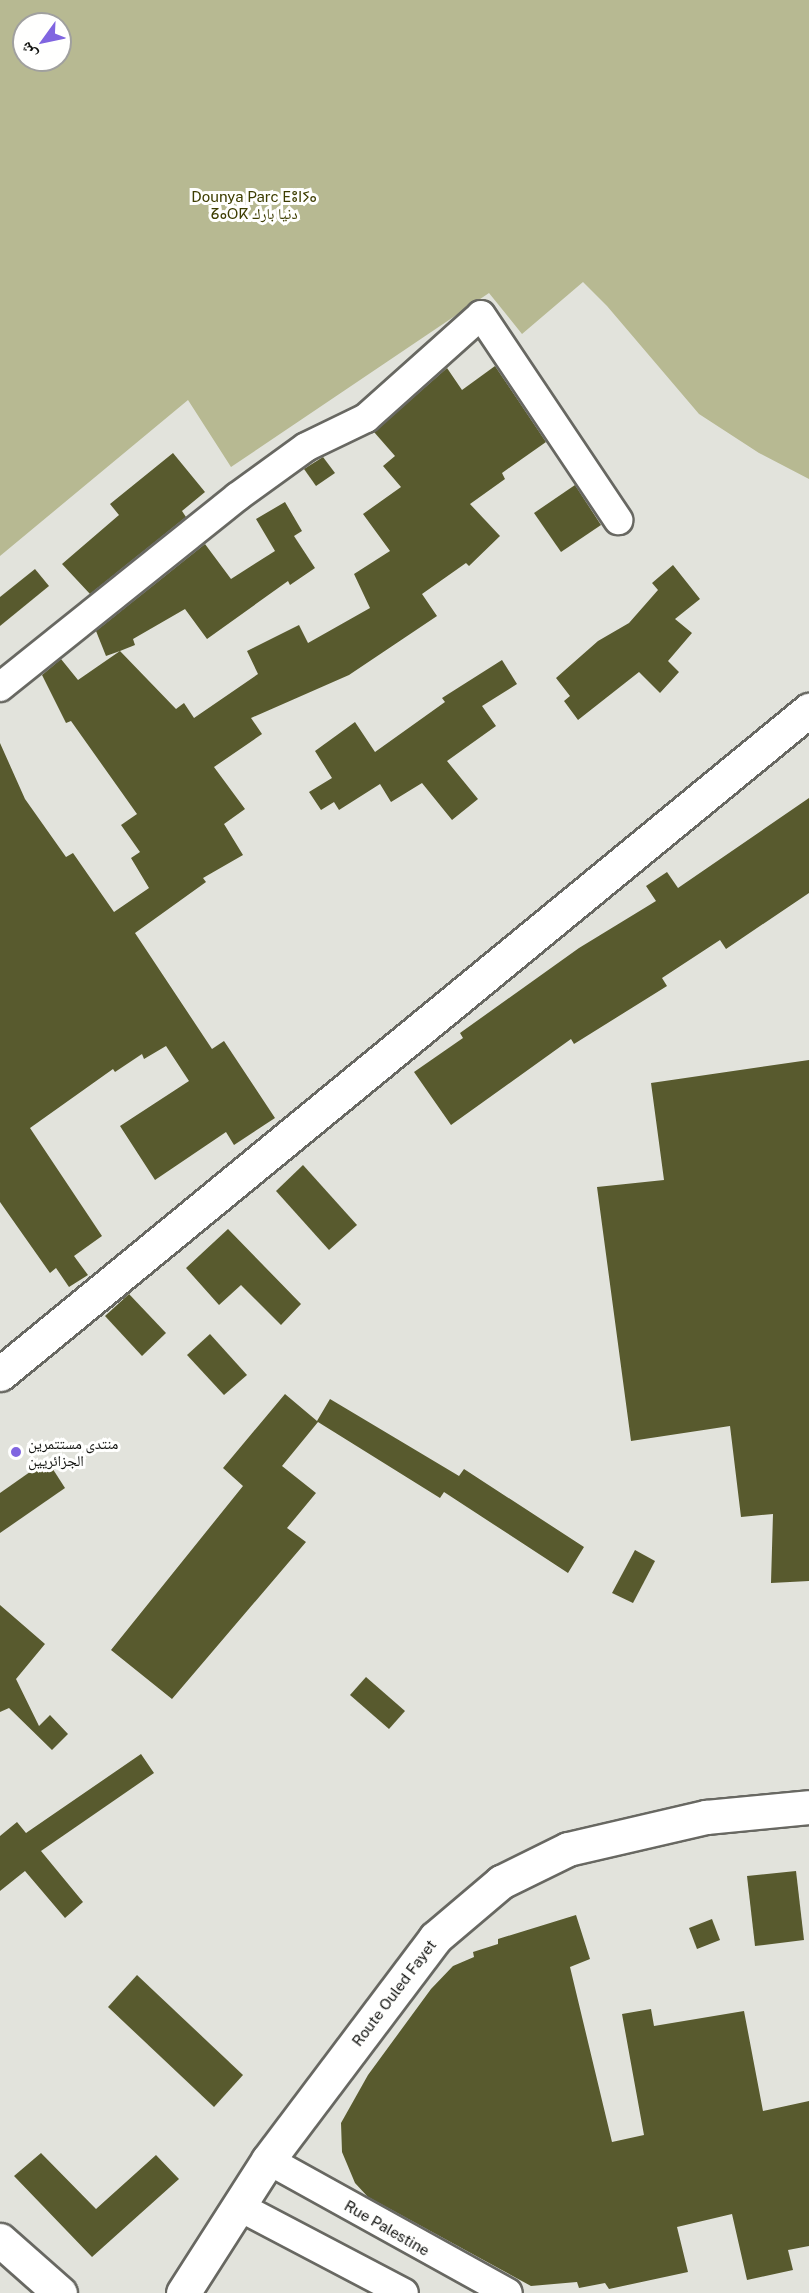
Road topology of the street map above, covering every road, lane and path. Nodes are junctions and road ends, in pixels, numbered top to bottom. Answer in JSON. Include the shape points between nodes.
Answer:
{"nodes":[{"id":1,"x":618,"y":520,"type":"dead end"},
{"id":2,"x":0,"y":687,"type":"edge"},
{"id":3,"x":809,"y":710,"type":"edge"},
{"id":4,"x":0,"y":1374,"type":"edge"},
{"id":5,"x":809,"y":1807,"type":"edge"},
{"id":6,"x":268,"y":2160,"type":"junction"},
{"id":7,"x":240,"y":2207,"type":"junction"},
{"id":8,"x":0,"y":2240,"type":"edge"},
{"id":9,"x":60,"y":2293,"type":"edge"},
{"id":10,"x":183,"y":2293,"type":"edge"},
{"id":11,"x":405,"y":2293,"type":"edge"},
{"id":12,"x":508,"y":2293,"type":"edge"}],
"edges":[{"from":1,"to":2,"type":"street","via":[[482,315],[366,418],[306,447],[237,497]]},
{"from":3,"to":4,"type":"street"},
{"from":5,"to":6,"type":"street","name":"Route Ouled Fayet","via":[[706,1817],[568,1849],[501,1882],[435,1938]]},
{"from":6,"to":7,"type":"street","name":"Route Ouled Fayet"},
{"from":6,"to":12,"type":"street","name":"Rue Palestine"},
{"from":7,"to":10,"type":"street","name":"Route Ouled Fayet"},
{"from":7,"to":11,"type":"street"},
{"from":8,"to":9,"type":"street"}]}
